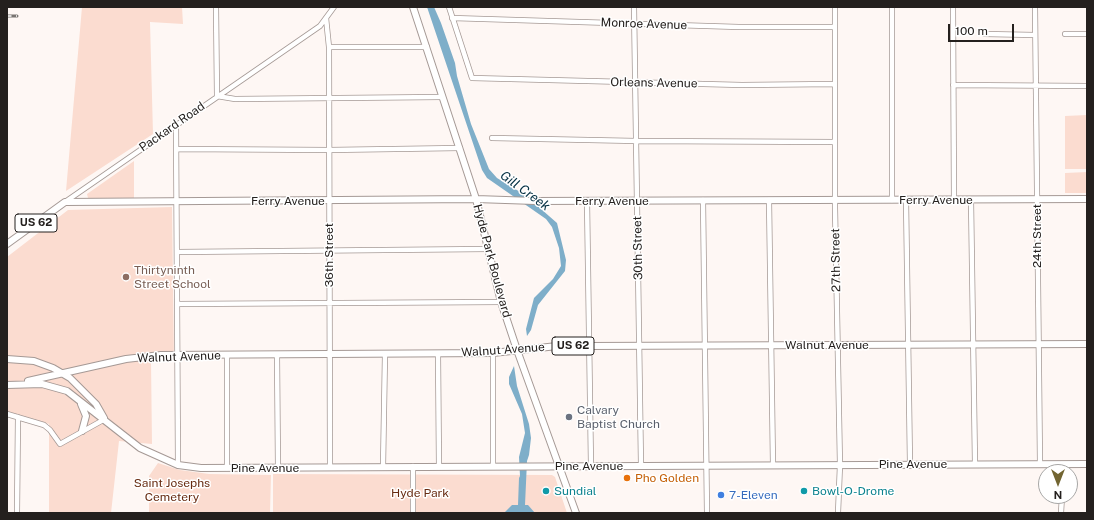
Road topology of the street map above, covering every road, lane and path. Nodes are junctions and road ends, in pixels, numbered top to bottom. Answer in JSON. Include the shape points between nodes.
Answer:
{"nodes":[{"id":1,"x":216,"y":7,"type":"edge"},
{"id":2,"x":334,"y":7,"type":"edge"},
{"id":3,"x":413,"y":7,"type":"edge"},
{"id":4,"x":449,"y":7,"type":"edge"},
{"id":5,"x":634,"y":7,"type":"edge"},
{"id":6,"x":835,"y":7,"type":"edge"},
{"id":7,"x":892,"y":7,"type":"edge"},
{"id":8,"x":953,"y":7,"type":"edge"},
{"id":9,"x":1035,"y":7,"type":"edge"},
{"id":10,"x":326,"y":18,"type":"junction"},
{"id":11,"x":452,"y":18,"type":"junction"},
{"id":12,"x":634,"y":23,"type":"junction"},
{"id":13,"x":835,"y":27,"type":"junction"},
{"id":14,"x":985,"y":34,"type":"dead end"},
{"id":15,"x":1064,"y":34,"type":"dead end"},
{"id":16,"x":1087,"y":34,"type":"edge"},
{"id":17,"x":1035,"y":35,"type":"junction"},
{"id":18,"x":328,"y":47,"type":"junction"},
{"id":19,"x":426,"y":47,"type":"junction"},
{"id":20,"x":636,"y":82,"type":"junction"},
{"id":21,"x":835,"y":84,"type":"junction"},
{"id":22,"x":953,"y":85,"type":"junction"},
{"id":23,"x":1035,"y":86,"type":"junction"},
{"id":24,"x":1087,"y":86,"type":"edge"},
{"id":25,"x":217,"y":96,"type":"junction"},
{"id":26,"x":328,"y":97,"type":"junction"},
{"id":27,"x":442,"y":97,"type":"junction"},
{"id":28,"x":176,"y":125,"type":"junction"},
{"id":29,"x":492,"y":138,"type":"dead end"},
{"id":30,"x":636,"y":141,"type":"junction"},
{"id":31,"x":835,"y":142,"type":"junction"},
{"id":32,"x":177,"y":148,"type":"junction"},
{"id":33,"x":460,"y":148,"type":"junction"},
{"id":34,"x":329,"y":150,"type":"junction"},
{"id":35,"x":476,"y":199,"type":"junction"},
{"id":36,"x":1037,"y":199,"type":"junction"},
{"id":37,"x":1087,"y":199,"type":"edge"},
{"id":38,"x":587,"y":200,"type":"junction"},
{"id":39,"x":703,"y":200,"type":"junction"},
{"id":40,"x":769,"y":200,"type":"junction"},
{"id":41,"x":835,"y":200,"type":"junction"},
{"id":42,"x":892,"y":200,"type":"junction"},
{"id":43,"x":906,"y":200,"type":"junction"},
{"id":44,"x":954,"y":200,"type":"junction"},
{"id":45,"x":971,"y":200,"type":"junction"},
{"id":46,"x":329,"y":201,"type":"junction"},
{"id":47,"x":637,"y":201,"type":"junction"},
{"id":48,"x":66,"y":202,"type":"junction"},
{"id":49,"x":177,"y":202,"type":"junction"},
{"id":50,"x":7,"y":244,"type":"edge"},
{"id":51,"x":488,"y":249,"type":"junction"},
{"id":52,"x":329,"y":251,"type":"junction"},
{"id":53,"x":178,"y":252,"type":"junction"},
{"id":54,"x":501,"y":302,"type":"junction"},
{"id":55,"x":330,"y":303,"type":"junction"},
{"id":56,"x":178,"y":304,"type":"junction"},
{"id":57,"x":908,"y":344,"type":"junction"},
{"id":58,"x":972,"y":344,"type":"junction"},
{"id":59,"x":1038,"y":344,"type":"junction"},
{"id":60,"x":1087,"y":344,"type":"edge"},
{"id":61,"x":640,"y":345,"type":"junction"},
{"id":62,"x":705,"y":345,"type":"junction"},
{"id":63,"x":838,"y":345,"type":"junction"},
{"id":64,"x":588,"y":346,"type":"junction"},
{"id":65,"x":772,"y":346,"type":"junction"},
{"id":66,"x":517,"y":350,"type":"junction"},
{"id":67,"x":493,"y":352,"type":"junction"},
{"id":68,"x":330,"y":354,"type":"junction"},
{"id":69,"x":385,"y":354,"type":"junction"},
{"id":70,"x":438,"y":354,"type":"junction"},
{"id":71,"x":178,"y":355,"type":"junction"},
{"id":72,"x":227,"y":355,"type":"junction"},
{"id":73,"x":278,"y":355,"type":"junction"},
{"id":74,"x":7,"y":359,"type":"edge"},
{"id":75,"x":61,"y":373,"type":"junction"},
{"id":76,"x":18,"y":384,"type":"junction"},
{"id":77,"x":7,"y":386,"type":"edge"},
{"id":78,"x":72,"y":394,"type":"junction"},
{"id":79,"x":7,"y":414,"type":"edge"},
{"id":80,"x":18,"y":417,"type":"junction"},
{"id":81,"x":105,"y":419,"type":"junction"},
{"id":82,"x":82,"y":432,"type":"junction"},
{"id":83,"x":910,"y":464,"type":"junction"},
{"id":84,"x":975,"y":464,"type":"junction"},
{"id":85,"x":1038,"y":464,"type":"edge"},
{"id":86,"x":1040,"y":464,"type":"edge"},
{"id":87,"x":178,"y":465,"type":"junction"},
{"id":88,"x":641,"y":465,"type":"junction"},
{"id":89,"x":706,"y":465,"type":"junction"},
{"id":90,"x":773,"y":465,"type":"junction"},
{"id":91,"x":840,"y":465,"type":"junction"},
{"id":92,"x":383,"y":466,"type":"junction"},
{"id":93,"x":413,"y":466,"type":"junction"},
{"id":94,"x":439,"y":466,"type":"junction"},
{"id":95,"x":493,"y":466,"type":"junction"},
{"id":96,"x":560,"y":466,"type":"junction"},
{"id":97,"x":591,"y":466,"type":"junction"},
{"id":98,"x":330,"y":467,"type":"junction"},
{"id":99,"x":227,"y":468,"type":"junction"},
{"id":100,"x":278,"y":468,"type":"junction"},
{"id":101,"x":17,"y":513,"type":"edge"},
{"id":102,"x":413,"y":513,"type":"edge"},
{"id":103,"x":576,"y":513,"type":"edge"},
{"id":104,"x":707,"y":513,"type":"edge"},
{"id":105,"x":838,"y":513,"type":"edge"}],
"edges":[{"from":1,"to":25,"type":"street"},
{"from":2,"to":10,"type":"street","name":"Packard Road"},
{"from":3,"to":19,"type":"main road","name":"Hyde Park Boulevard"},
{"from":4,"to":11,"type":"street"},
{"from":5,"to":12,"type":"street","name":"30th Street"},
{"from":6,"to":13,"type":"street","name":"27th Street"},
{"from":7,"to":42,"type":"street"},
{"from":8,"to":22,"type":"street"},
{"from":9,"to":17,"type":"street","name":"24th Street"},
{"from":10,"to":18,"type":"street","name":"36th Street"},
{"from":10,"to":25,"type":"street","name":"Packard Road","via":[[320,26]]},
{"from":11,"to":12,"type":"street","name":"Monroe Avenue"},
{"from":11,"to":20,"type":"street","name":"Orleans Avenue","via":[[472,78]]},
{"from":12,"to":13,"type":"street","name":"Monroe Avenue"},
{"from":12,"to":20,"type":"street","name":"30th Street"},
{"from":13,"to":21,"type":"street","name":"27th Street"},
{"from":14,"to":17,"type":"street"},
{"from":15,"to":16,"type":"street"},
{"from":17,"to":23,"type":"street","name":"24th Street"},
{"from":18,"to":19,"type":"street"},
{"from":18,"to":26,"type":"street","name":"36th Street"},
{"from":19,"to":27,"type":"main road","name":"Hyde Park Boulevard"},
{"from":20,"to":21,"type":"street","name":"Orleans Avenue"},
{"from":20,"to":30,"type":"street","name":"30th Street"},
{"from":21,"to":31,"type":"street","name":"27th Street"},
{"from":22,"to":23,"type":"street"},
{"from":22,"to":44,"type":"street"},
{"from":23,"to":24,"type":"street"},
{"from":23,"to":36,"type":"street","name":"24th Street"},
{"from":25,"to":26,"type":"street","via":[[235,99]]},
{"from":25,"to":28,"type":"street","name":"Packard Road"},
{"from":26,"to":27,"type":"street"},
{"from":26,"to":34,"type":"street","name":"36th Street"},
{"from":27,"to":33,"type":"main road","name":"Hyde Park Boulevard"},
{"from":28,"to":32,"type":"street"},
{"from":28,"to":48,"type":"street","name":"Packard Road"},
{"from":29,"to":30,"type":"street"},
{"from":30,"to":31,"type":"street"},
{"from":30,"to":47,"type":"street","name":"30th Street"},
{"from":31,"to":41,"type":"street","name":"27th Street"},
{"from":32,"to":34,"type":"street"},
{"from":32,"to":49,"type":"street"},
{"from":33,"to":34,"type":"street"},
{"from":33,"to":35,"type":"main road","name":"Hyde Park Boulevard"},
{"from":34,"to":46,"type":"street","name":"36th Street"},
{"from":35,"to":38,"type":"main road","name":"Ferry Avenue","number":"US 62"},
{"from":35,"to":46,"type":"main road","name":"Ferry Avenue","number":"US 62"},
{"from":35,"to":51,"type":"main road","name":"Hyde Park Boulevard"},
{"from":36,"to":37,"type":"main road","name":"Ferry Avenue","number":"US 62"},
{"from":36,"to":45,"type":"main road","name":"Ferry Avenue","number":"US 62"},
{"from":36,"to":59,"type":"street","name":"24th Street"},
{"from":38,"to":47,"type":"main road","name":"Ferry Avenue","number":"US 62"},
{"from":38,"to":64,"type":"street"},
{"from":39,"to":40,"type":"main road","name":"Ferry Avenue","number":"US 62"},
{"from":39,"to":47,"type":"main road","name":"Ferry Avenue","number":"US 62"},
{"from":39,"to":62,"type":"street"},
{"from":40,"to":41,"type":"main road","name":"Ferry Avenue","number":"US 62"},
{"from":40,"to":65,"type":"street"},
{"from":41,"to":42,"type":"main road","name":"Ferry Avenue","number":"US 62"},
{"from":41,"to":63,"type":"street","name":"27th Street"},
{"from":42,"to":43,"type":"main road","name":"Ferry Avenue","number":"US 62"},
{"from":43,"to":44,"type":"main road","name":"Ferry Avenue","number":"US 62"},
{"from":43,"to":57,"type":"street"},
{"from":44,"to":45,"type":"main road","name":"Ferry Avenue","number":"US 62"},
{"from":45,"to":58,"type":"street"},
{"from":46,"to":49,"type":"main road","name":"Ferry Avenue","number":"US 62"},
{"from":46,"to":52,"type":"street","name":"36th Street"},
{"from":47,"to":61,"type":"street","name":"30th Street"},
{"from":48,"to":49,"type":"main road","name":"Ferry Avenue","number":"US 62"},
{"from":48,"to":50,"type":"main road","name":"Packard Road","number":"US 62"},
{"from":49,"to":53,"type":"street"},
{"from":51,"to":52,"type":"street"},
{"from":51,"to":54,"type":"main road","name":"Hyde Park Boulevard"},
{"from":52,"to":53,"type":"street"},
{"from":52,"to":55,"type":"street","name":"36th Street"},
{"from":53,"to":56,"type":"street"},
{"from":54,"to":55,"type":"street"},
{"from":54,"to":66,"type":"main road","name":"Hyde Park Boulevard"},
{"from":55,"to":56,"type":"street"},
{"from":55,"to":68,"type":"street","name":"36th Street"},
{"from":56,"to":71,"type":"street"},
{"from":57,"to":58,"type":"main road","name":"Walnut Avenue","number":"US 62"},
{"from":57,"to":63,"type":"main road","name":"Walnut Avenue","number":"US 62"},
{"from":57,"to":83,"type":"street"},
{"from":58,"to":59,"type":"main road","name":"Walnut Avenue","number":"US 62"},
{"from":58,"to":84,"type":"street"},
{"from":59,"to":60,"type":"main road","name":"Walnut Avenue","number":"US 62"},
{"from":59,"to":86,"type":"street","name":"24th Street"},
{"from":61,"to":62,"type":"main road","name":"Walnut Avenue","number":"US 62"},
{"from":61,"to":64,"type":"main road","name":"Walnut Avenue","number":"US 62"},
{"from":61,"to":88,"type":"street","name":"30th Street"},
{"from":62,"to":65,"type":"main road","name":"Walnut Avenue","number":"US 62"},
{"from":62,"to":89,"type":"street"},
{"from":63,"to":65,"type":"main road","name":"Walnut Avenue","number":"US 62"},
{"from":63,"to":91,"type":"street","name":"27th Street"},
{"from":64,"to":66,"type":"main road","name":"Walnut Avenue","number":"US 62"},
{"from":64,"to":97,"type":"street"},
{"from":65,"to":90,"type":"street"},
{"from":66,"to":67,"type":"main road","name":"Walnut Avenue","number":"US 62"},
{"from":66,"to":96,"type":"main road","name":"Hyde Park Boulevard"},
{"from":67,"to":70,"type":"main road","name":"Walnut Avenue","number":"US 62"},
{"from":67,"to":95,"type":"street"},
{"from":68,"to":69,"type":"main road","name":"Walnut Avenue","number":"US 62"},
{"from":68,"to":73,"type":"main road","name":"Walnut Avenue","number":"US 62"},
{"from":68,"to":98,"type":"street","name":"36th Street"},
{"from":69,"to":70,"type":"main road","name":"Walnut Avenue","number":"US 62"},
{"from":69,"to":92,"type":"street"},
{"from":70,"to":94,"type":"street"},
{"from":71,"to":72,"type":"main road","name":"Walnut Avenue","number":"US 62"},
{"from":71,"to":75,"type":"main road","name":"Walnut Avenue","number":"US 62","via":[[140,356]]},
{"from":71,"to":87,"type":"street"},
{"from":72,"to":73,"type":"main road","name":"Walnut Avenue","number":"US 62"},
{"from":72,"to":99,"type":"street"},
{"from":73,"to":100,"type":"street"},
{"from":74,"to":75,"type":"main road","via":[[34,361]]},
{"from":75,"to":76,"type":"main road","name":"Walnut Avenue","number":"US 62"},
{"from":75,"to":81,"type":"main road","via":[[70,378],[96,404]]},
{"from":76,"to":77,"type":"main road","number":"US 62"},
{"from":76,"to":78,"type":"main road","via":[[42,384]]},
{"from":78,"to":81,"type":"main road","via":[[95,414]]},
{"from":78,"to":82,"type":"main road","via":[[86,412]]},
{"from":79,"to":80,"type":"street"},
{"from":80,"to":82,"type":"street","via":[[44,425],[60,444]]},
{"from":80,"to":101,"type":"street"},
{"from":81,"to":82,"type":"street"},
{"from":81,"to":87,"type":"main road","name":"Pine Avenue","via":[[140,448]]},
{"from":83,"to":84,"type":"main road","name":"Pine Avenue"},
{"from":83,"to":91,"type":"main road","name":"Pine Avenue"},
{"from":84,"to":85,"type":"main road","name":"Pine Avenue"},
{"from":87,"to":99,"type":"main road","name":"Pine Avenue"},
{"from":88,"to":89,"type":"main road","name":"Pine Avenue"},
{"from":88,"to":97,"type":"main road","name":"Pine Avenue"},
{"from":89,"to":90,"type":"main road","name":"Pine Avenue"},
{"from":89,"to":104,"type":"street"},
{"from":90,"to":91,"type":"main road","name":"Pine Avenue"},
{"from":91,"to":105,"type":"street","name":"27th Street"},
{"from":92,"to":93,"type":"main road","name":"Pine Avenue"},
{"from":92,"to":98,"type":"main road","name":"Pine Avenue"},
{"from":93,"to":94,"type":"main road","name":"Pine Avenue"},
{"from":93,"to":102,"type":"street"},
{"from":94,"to":95,"type":"main road","name":"Pine Avenue"},
{"from":95,"to":96,"type":"main road","name":"Pine Avenue"},
{"from":96,"to":97,"type":"main road","name":"Pine Avenue"},
{"from":96,"to":103,"type":"main road","name":"Hyde Park Boulevard"},
{"from":98,"to":100,"type":"main road","name":"Pine Avenue"},
{"from":99,"to":100,"type":"main road","name":"Pine Avenue"}]}
